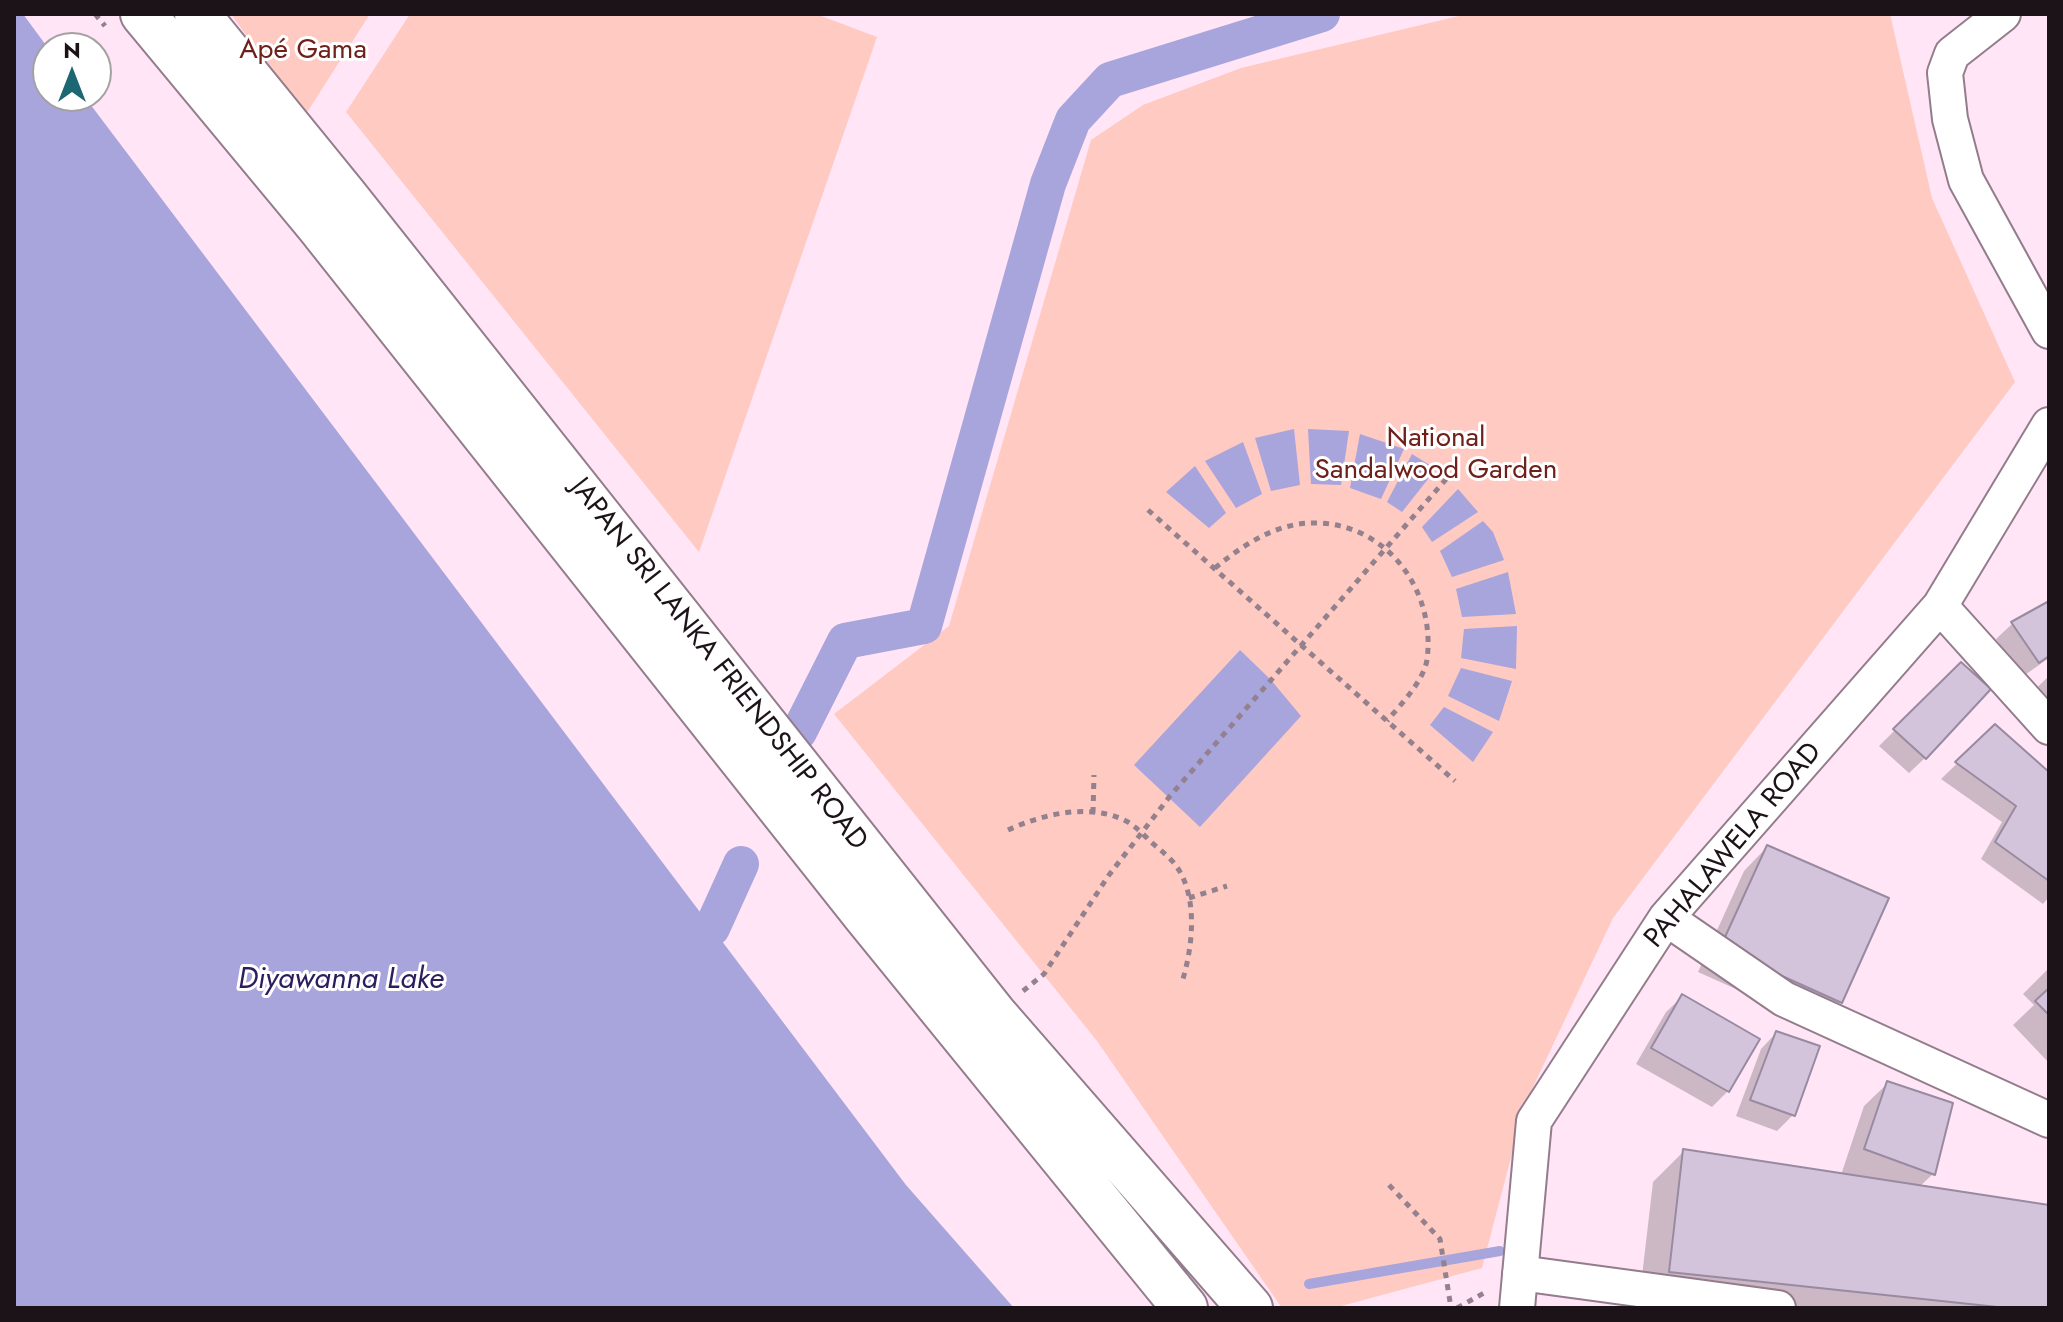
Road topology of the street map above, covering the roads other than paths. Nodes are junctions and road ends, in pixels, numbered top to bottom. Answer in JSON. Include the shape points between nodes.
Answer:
{"nodes":[{"id":1,"x":143,"y":14,"type":"edge"},
{"id":2,"x":197,"y":14,"type":"edge"},
{"id":3,"x":2003,"y":14,"type":"edge"},
{"id":4,"x":2049,"y":331,"type":"edge"},
{"id":5,"x":2049,"y":425,"type":"edge"},
{"id":6,"x":1940,"y":606,"type":"junction"},
{"id":7,"x":2049,"y":727,"type":"edge"},
{"id":8,"x":1666,"y":918,"type":"junction"},
{"id":9,"x":2049,"y":1120,"type":"edge"},
{"id":10,"x":1511,"y":1289,"type":"edge"},
{"id":11,"x":1185,"y":1308,"type":"edge"},
{"id":12,"x":1250,"y":1308,"type":"edge"},
{"id":13,"x":1778,"y":1308,"type":"edge"}],
"edges":[{"from":1,"to":11,"type":"main road","name":"JAPAN SRI LANKA FRIENDSHIP ROAD"},
{"from":2,"to":12,"type":"main road","name":"JAPAN SRI LANKA FRIENDSHIP ROAD","via":[[994,1014]]},
{"from":3,"to":4,"type":"street","via":[[1952,54],[1945,73],[1950,119],[1966,180]]},
{"from":5,"to":6,"type":"street","name":"PAHALAWELA ROAD"},
{"from":6,"to":7,"type":"street"},
{"from":6,"to":8,"type":"street","name":"PAHALAWELA ROAD"},
{"from":8,"to":9,"type":"street","via":[[1784,999]]},
{"from":8,"to":10,"type":"street","name":"PAHALAWELA ROAD","via":[[1534,1121]]},
{"from":10,"to":13,"type":"street"}]}
